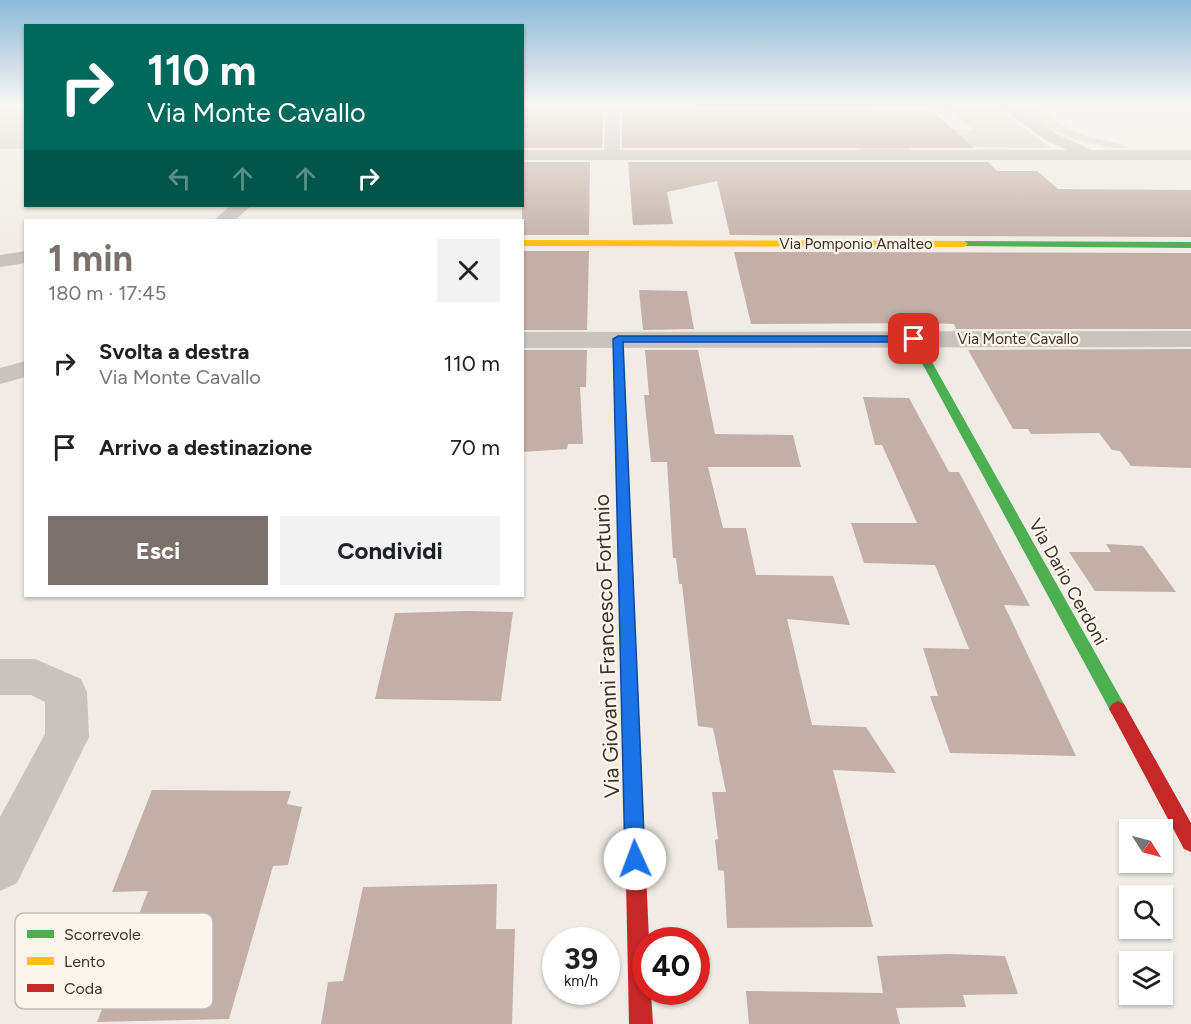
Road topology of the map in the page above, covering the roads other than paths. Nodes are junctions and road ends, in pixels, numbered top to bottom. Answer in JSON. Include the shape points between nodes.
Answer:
{"nodes":[{"id":1,"x":612,"y":153,"type":"edge"},
{"id":2,"x":1086,"y":153,"type":"edge"},
{"id":3,"x":1191,"y":154,"type":"edge"},
{"id":4,"x":524,"y":155,"type":"edge"},
{"id":5,"x":1091,"y":155,"type":"junction"},
{"id":6,"x":1148,"y":155,"type":"junction"},
{"id":7,"x":612,"y":156,"type":"junction"},
{"id":8,"x":1191,"y":163,"type":"edge"},
{"id":9,"x":240,"y":207,"type":"edge"},
{"id":10,"x":225,"y":219,"type":"edge"},
{"id":11,"x":524,"y":243,"type":"edge"},
{"id":12,"x":1191,"y":245,"type":"edge"},
{"id":13,"x":24,"y":257,"type":"edge"},
{"id":14,"x":0,"y":261,"type":"edge"},
{"id":15,"x":618,"y":339,"type":"junction"},
{"id":16,"x":914,"y":339,"type":"junction"},
{"id":17,"x":1191,"y":339,"type":"edge"},
{"id":18,"x":524,"y":340,"type":"edge"},
{"id":19,"x":24,"y":370,"type":"edge"},
{"id":20,"x":0,"y":376,"type":"edge"},
{"id":21,"x":0,"y":677,"type":"edge"},
{"id":22,"x":1191,"y":842,"type":"edge"},
{"id":23,"x":0,"y":866,"type":"edge"},
{"id":24,"x":640,"y":1024,"type":"edge"}],
"edges":[{"from":1,"to":7,"type":"street"},
{"from":2,"to":5,"type":"street"},
{"from":3,"to":6,"type":"street"},
{"from":4,"to":7,"type":"street"},
{"from":5,"to":6,"type":"street"},
{"from":5,"to":7,"type":"street"},
{"from":6,"to":8,"type":"street"},
{"from":9,"to":10,"type":"street"},
{"from":11,"to":12,"type":"street","name":"Via Pomponio Amalteo"},
{"from":13,"to":14,"type":"street"},
{"from":15,"to":16,"type":"street","name":"Via Monte Cavallo"},
{"from":15,"to":18,"type":"street","name":"Via Monte Cavallo"},
{"from":15,"to":24,"type":"street","name":"Via Giovanni Francesco Fortunio"},
{"from":16,"to":17,"type":"street","name":"Via Monte Cavallo"},
{"from":16,"to":22,"type":"street","name":"Via Dario Cerdoni"},
{"from":19,"to":20,"type":"street"},
{"from":21,"to":23,"type":"street","via":[[35,677],[66,692],[66,737]]}]}
